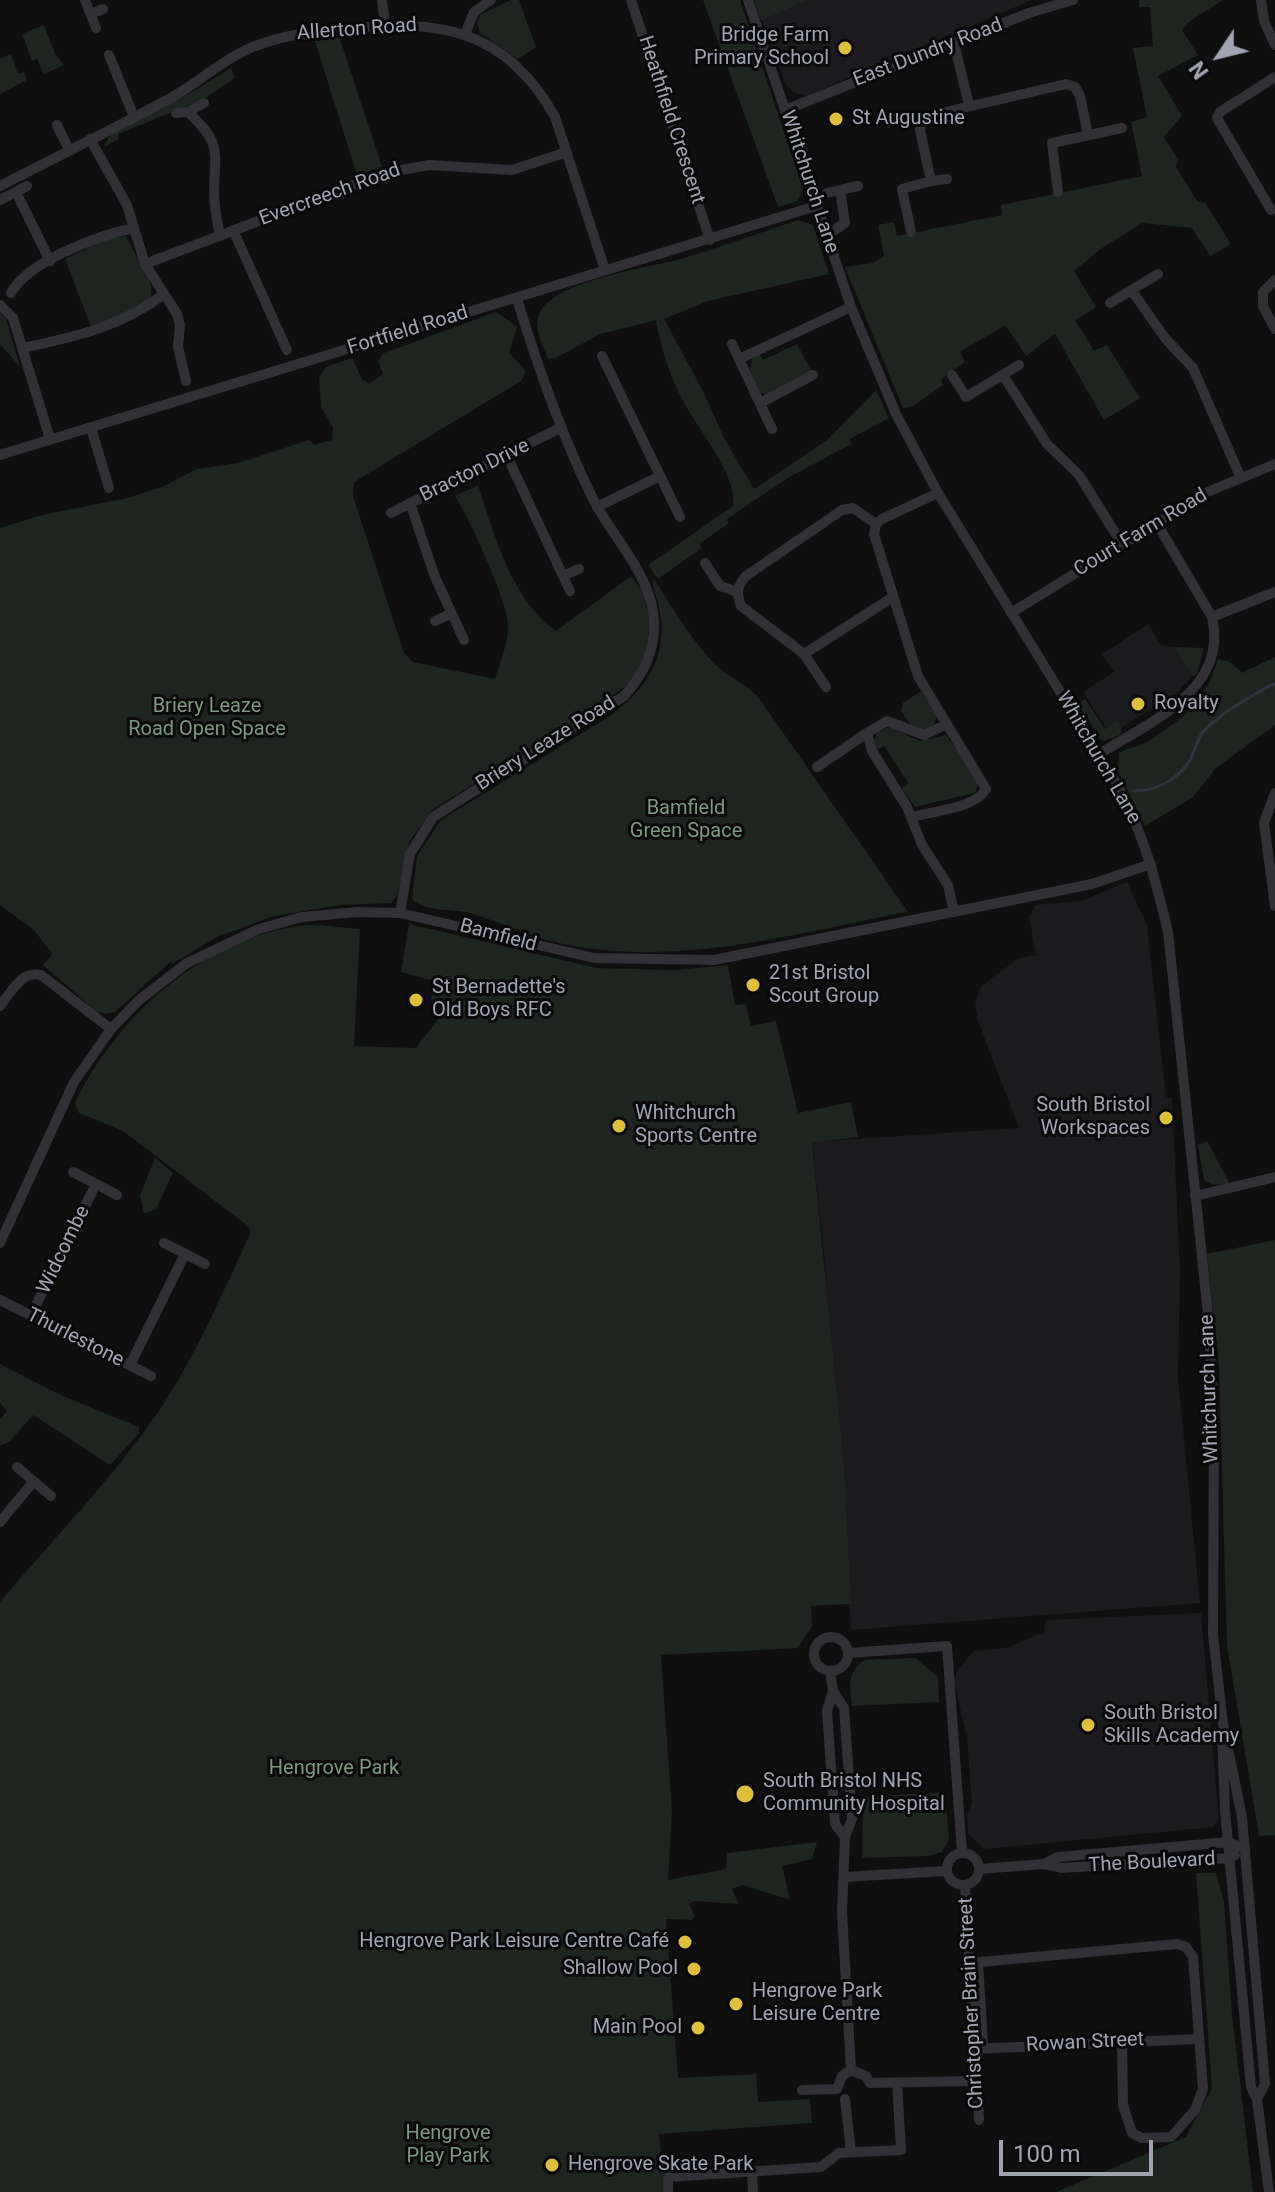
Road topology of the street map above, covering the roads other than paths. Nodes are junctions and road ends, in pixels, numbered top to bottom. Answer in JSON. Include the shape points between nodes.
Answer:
{"nodes":[{"id":1,"x":85,"y":0,"type":"edge"},
{"id":2,"x":382,"y":0,"type":"edge"},
{"id":3,"x":491,"y":0,"type":"edge"},
{"id":4,"x":631,"y":0,"type":"edge"},
{"id":5,"x":748,"y":0,"type":"edge"},
{"id":6,"x":1073,"y":0,"type":"edge"},
{"id":7,"x":1261,"y":0,"type":"edge"},
{"id":8,"x":103,"y":9,"type":"dead end"},
{"id":9,"x":91,"y":14,"type":"junction"},
{"id":10,"x":385,"y":24,"type":"junction"},
{"id":11,"x":96,"y":28,"type":"dead end"},
{"id":12,"x":465,"y":34,"type":"junction"},
{"id":13,"x":954,"y":43,"type":"junction"},
{"id":14,"x":1275,"y":45,"type":"edge"},
{"id":15,"x":109,"y":55,"type":"dead end"},
{"id":16,"x":1275,"y":77,"type":"edge"},
{"id":17,"x":204,"y":103,"type":"dead end"},
{"id":18,"x":969,"y":105,"type":"junction"},
{"id":19,"x":785,"y":110,"type":"junction"},
{"id":20,"x":134,"y":117,"type":"junction"},
{"id":21,"x":57,"y":125,"type":"dead end"},
{"id":22,"x":1122,"y":128,"type":"dead end"},
{"id":23,"x":1088,"y":135,"type":"junction"},
{"id":24,"x":90,"y":139,"type":"junction"},
{"id":25,"x":69,"y":150,"type":"junction"},
{"id":26,"x":567,"y":152,"type":"junction"},
{"id":27,"x":947,"y":179,"type":"dead end"},
{"id":28,"x":931,"y":181,"type":"junction"},
{"id":29,"x":0,"y":186,"type":"edge"},
{"id":30,"x":27,"y":186,"type":"dead end"},
{"id":31,"x":858,"y":186,"type":"dead end"},
{"id":32,"x":840,"y":190,"type":"junction"},
{"id":33,"x":16,"y":192,"type":"junction"},
{"id":34,"x":1058,"y":192,"type":"dead end"},
{"id":35,"x":827,"y":193,"type":"dead end"},
{"id":36,"x":0,"y":200,"type":"edge"},
{"id":37,"x":816,"y":206,"type":"junction"},
{"id":38,"x":1271,"y":210,"type":"dead end"},
{"id":39,"x":134,"y":228,"type":"junction"},
{"id":40,"x":233,"y":230,"type":"junction"},
{"id":41,"x":911,"y":232,"type":"dead end"},
{"id":42,"x":220,"y":236,"type":"junction"},
{"id":43,"x":826,"y":236,"type":"junction"},
{"id":44,"x":710,"y":240,"type":"junction"},
{"id":45,"x":50,"y":261,"type":"junction"},
{"id":46,"x":145,"y":264,"type":"junction"},
{"id":47,"x":605,"y":270,"type":"junction"},
{"id":48,"x":1158,"y":274,"type":"dead end"},
{"id":49,"x":1275,"y":280,"type":"edge"},
{"id":50,"x":1132,"y":291,"type":"junction"},
{"id":51,"x":11,"y":293,"type":"dead end"},
{"id":52,"x":164,"y":294,"type":"junction"},
{"id":53,"x":517,"y":299,"type":"junction"},
{"id":54,"x":1110,"y":303,"type":"dead end"},
{"id":55,"x":0,"y":305,"type":"edge"},
{"id":56,"x":851,"y":307,"type":"junction"},
{"id":57,"x":1275,"y":329,"type":"edge"},
{"id":58,"x":732,"y":344,"type":"dead end"},
{"id":59,"x":23,"y":348,"type":"junction"},
{"id":60,"x":287,"y":350,"type":"dead end"},
{"id":61,"x":602,"y":356,"type":"dead end"},
{"id":62,"x":739,"y":359,"type":"junction"},
{"id":63,"x":1019,"y":365,"type":"dead end"},
{"id":64,"x":608,"y":371,"type":"junction"},
{"id":65,"x":813,"y":375,"type":"dead end"},
{"id":66,"x":952,"y":375,"type":"dead end"},
{"id":67,"x":1003,"y":375,"type":"junction"},
{"id":68,"x":596,"y":376,"type":"dead end"},
{"id":69,"x":186,"y":381,"type":"dead end"},
{"id":70,"x":760,"y":403,"type":"junction"},
{"id":71,"x":91,"y":428,"type":"junction"},
{"id":72,"x":560,"y":428,"type":"junction"},
{"id":73,"x":772,"y":429,"type":"dead end"},
{"id":74,"x":50,"y":439,"type":"junction"},
{"id":75,"x":0,"y":455,"type":"edge"},
{"id":76,"x":507,"y":456,"type":"junction"},
{"id":77,"x":1275,"y":464,"type":"edge"},
{"id":78,"x":660,"y":476,"type":"junction"},
{"id":79,"x":1240,"y":476,"type":"junction"},
{"id":80,"x":109,"y":488,"type":"dead end"},
{"id":81,"x":938,"y":493,"type":"junction"},
{"id":82,"x":410,"y":503,"type":"junction"},
{"id":83,"x":597,"y":507,"type":"junction"},
{"id":84,"x":391,"y":513,"type":"dead end"},
{"id":85,"x":680,"y":517,"type":"dead end"},
{"id":86,"x":1156,"y":522,"type":"junction"},
{"id":87,"x":876,"y":524,"type":"junction"},
{"id":88,"x":1122,"y":544,"type":"junction"},
{"id":89,"x":705,"y":563,"type":"dead end"},
{"id":90,"x":579,"y":569,"type":"dead end"},
{"id":91,"x":563,"y":576,"type":"junction"},
{"id":92,"x":570,"y":591,"type":"dead end"},
{"id":93,"x":738,"y":592,"type":"junction"},
{"id":94,"x":1275,"y":592,"type":"edge"},
{"id":95,"x":893,"y":597,"type":"junction"},
{"id":96,"x":1011,"y":613,"type":"junction"},
{"id":97,"x":450,"y":614,"type":"junction"},
{"id":98,"x":1212,"y":617,"type":"junction"},
{"id":99,"x":435,"y":621,"type":"dead end"},
{"id":100,"x":464,"y":640,"type":"dead end"},
{"id":101,"x":804,"y":654,"type":"junction"},
{"id":102,"x":826,"y":687,"type":"dead end"},
{"id":103,"x":947,"y":724,"type":"junction"},
{"id":104,"x":867,"y":733,"type":"junction"},
{"id":105,"x":1099,"y":754,"type":"junction"},
{"id":106,"x":817,"y":767,"type":"dead end"},
{"id":107,"x":1275,"y":793,"type":"edge"},
{"id":108,"x":913,"y":817,"type":"junction"},
{"id":109,"x":1151,"y":864,"type":"junction"},
{"id":110,"x":1275,"y":906,"type":"edge"},
{"id":111,"x":954,"y":912,"type":"junction"},
{"id":112,"x":400,"y":913,"type":"junction"},
{"id":113,"x":0,"y":1006,"type":"edge"},
{"id":114,"x":111,"y":1029,"type":"junction"},
{"id":115,"x":73,"y":1172,"type":"dead end"},
{"id":116,"x":1275,"y":1177,"type":"edge"},
{"id":117,"x":96,"y":1184,"type":"junction"},
{"id":118,"x":117,"y":1195,"type":"dead end"},
{"id":119,"x":1195,"y":1196,"type":"junction"},
{"id":120,"x":0,"y":1243,"type":"edge"},
{"id":121,"x":164,"y":1243,"type":"dead end"},
{"id":122,"x":185,"y":1254,"type":"junction"},
{"id":123,"x":205,"y":1264,"type":"dead end"},
{"id":124,"x":0,"y":1300,"type":"edge"},
{"id":125,"x":31,"y":1315,"type":"junction"},
{"id":126,"x":130,"y":1365,"type":"junction"},
{"id":127,"x":151,"y":1376,"type":"dead end"},
{"id":128,"x":17,"y":1467,"type":"dead end"},
{"id":129,"x":33,"y":1482,"type":"junction"},
{"id":130,"x":51,"y":1496,"type":"dead end"},
{"id":131,"x":0,"y":1522,"type":"edge"},
{"id":132,"x":848,"y":1653,"type":"junction"},
{"id":133,"x":830,"y":1671,"type":"junction"},
{"id":134,"x":833,"y":1691,"type":"junction"},
{"id":135,"x":1223,"y":1724,"type":"junction"},
{"id":136,"x":845,"y":1837,"type":"junction"},
{"id":137,"x":1229,"y":1842,"type":"junction"},
{"id":138,"x":1245,"y":1849,"type":"junction"},
{"id":139,"x":962,"y":1853,"type":"junction"},
{"id":140,"x":1230,"y":1858,"type":"junction"},
{"id":141,"x":1044,"y":1864,"type":"junction"},
{"id":142,"x":979,"y":1869,"type":"junction"},
{"id":143,"x":946,"y":1871,"type":"junction"},
{"id":144,"x":844,"y":1877,"type":"junction"},
{"id":145,"x":965,"y":1885,"type":"junction"},
{"id":146,"x":974,"y":1963,"type":"junction"},
{"id":147,"x":1197,"y":2039,"type":"junction"},
{"id":148,"x":1122,"y":2041,"type":"junction"},
{"id":149,"x":978,"y":2046,"type":"junction"},
{"id":150,"x":851,"y":2070,"type":"junction"},
{"id":151,"x":975,"y":2081,"type":"junction"},
{"id":152,"x":897,"y":2083,"type":"junction"},
{"id":153,"x":802,"y":2090,"type":"dead end"},
{"id":154,"x":845,"y":2099,"type":"dead end"},
{"id":155,"x":1257,"y":2099,"type":"junction"},
{"id":156,"x":979,"y":2120,"type":"dead end"},
{"id":157,"x":851,"y":2152,"type":"junction"},
{"id":158,"x":752,"y":2171,"type":"junction"},
{"id":159,"x":668,"y":2192,"type":"edge"},
{"id":160,"x":753,"y":2192,"type":"edge"},
{"id":161,"x":1269,"y":2192,"type":"edge"}],
"edges":[{"from":1,"to":9,"type":"street"},
{"from":2,"to":10,"type":"street"},
{"from":3,"to":12,"type":"street","via":[[474,12]]},
{"from":4,"to":44,"type":"street","name":"Heathfield Crescent"},
{"from":5,"to":19,"type":"street","name":"Whitchurch Lane"},
{"from":6,"to":13,"type":"street","name":"East Dundry Road"},
{"from":7,"to":14,"type":"street"},
{"from":8,"to":9,"type":"street"},
{"from":9,"to":11,"type":"street"},
{"from":10,"to":12,"type":"street","name":"Allerton Road","via":[[418,24]]},
{"from":10,"to":20,"type":"street","name":"Allerton Road","via":[[292,34],[252,47]]},
{"from":12,"to":26,"type":"street","name":"Allerton Road","via":[[489,46],[530,81],[555,117]]},
{"from":13,"to":18,"type":"street"},
{"from":13,"to":19,"type":"street","name":"East Dundry Road"},
{"from":15,"to":20,"type":"street"},
{"from":16,"to":38,"type":"street","via":[[1217,118]]},
{"from":17,"to":42,"type":"street","via":[[182,113],[205,128],[216,151],[214,204]]},
{"from":18,"to":23,"type":"street","via":[[1066,84],[1080,96]]},
{"from":18,"to":28,"type":"street","via":[[924,117]]},
{"from":19,"to":37,"type":"street","name":"Whitchurch Lane"},
{"from":20,"to":24,"type":"street","name":"Allerton Road"},
{"from":21,"to":25,"type":"street"},
{"from":22,"to":23,"type":"street"},
{"from":23,"to":34,"type":"street","via":[[1052,143]]},
{"from":24,"to":25,"type":"street","name":"Allerton Road"},
{"from":24,"to":39,"type":"street"},
{"from":25,"to":29,"type":"street","name":"Allerton Road"},
{"from":26,"to":40,"type":"street","name":"Evercreech Road","via":[[512,170],[411,166]]},
{"from":26,"to":47,"type":"street","name":"Allerton Road"},
{"from":27,"to":28,"type":"street"},
{"from":28,"to":41,"type":"street","via":[[902,189]]},
{"from":30,"to":33,"type":"street"},
{"from":31,"to":32,"type":"street"},
{"from":32,"to":35,"type":"street"},
{"from":32,"to":43,"type":"street","via":[[845,223]]},
{"from":33,"to":36,"type":"street"},
{"from":33,"to":45,"type":"street"},
{"from":37,"to":43,"type":"street","name":"Whitchurch Lane"},
{"from":37,"to":44,"type":"street","name":"Fortfield Road"},
{"from":39,"to":45,"type":"street","via":[[98,236]]},
{"from":39,"to":46,"type":"street"},
{"from":40,"to":42,"type":"street","name":"Evercreech Road"},
{"from":40,"to":60,"type":"street"},
{"from":42,"to":46,"type":"street","name":"Evercreech Road"},
{"from":43,"to":56,"type":"street","name":"Whitchurch Lane"},
{"from":44,"to":47,"type":"street","name":"Fortfield Road"},
{"from":45,"to":51,"type":"street","via":[[23,277]]},
{"from":46,"to":52,"type":"street"},
{"from":47,"to":53,"type":"street","name":"Fortfield Road"},
{"from":48,"to":50,"type":"street"},
{"from":49,"to":57,"type":"street","via":[[1263,292],[1263,306]]},
{"from":50,"to":54,"type":"street"},
{"from":50,"to":79,"type":"street","via":[[1193,368]]},
{"from":52,"to":59,"type":"street","via":[[115,324]]},
{"from":52,"to":69,"type":"street","via":[[180,325],[178,347]]},
{"from":53,"to":71,"type":"street","name":"Fortfield Road"},
{"from":53,"to":72,"type":"street","name":"Briery Leaze Road"},
{"from":55,"to":59,"type":"street","via":[[13,318]]},
{"from":56,"to":62,"type":"street"},
{"from":56,"to":81,"type":"street","name":"Whitchurch Lane","via":[[896,414]]},
{"from":58,"to":62,"type":"street"},
{"from":59,"to":74,"type":"street"},
{"from":61,"to":64,"type":"street"},
{"from":62,"to":70,"type":"street"},
{"from":63,"to":67,"type":"street"},
{"from":64,"to":68,"type":"street"},
{"from":64,"to":78,"type":"street"},
{"from":65,"to":70,"type":"street"},
{"from":66,"to":67,"type":"street","via":[[966,397]]},
{"from":67,"to":88,"type":"street","via":[[1047,444],[1079,475]]},
{"from":70,"to":73,"type":"street"},
{"from":71,"to":74,"type":"street","name":"Fortfield Road"},
{"from":71,"to":80,"type":"street"},
{"from":72,"to":76,"type":"street","name":"Bracton Drive"},
{"from":72,"to":83,"type":"street","name":"Briery Leaze Road"},
{"from":74,"to":75,"type":"street","name":"Fortfield Road"},
{"from":76,"to":82,"type":"street","name":"Bracton Drive"},
{"from":76,"to":91,"type":"street"},
{"from":77,"to":79,"type":"street","name":"Court Farm Road"},
{"from":78,"to":83,"type":"street"},
{"from":78,"to":85,"type":"street"},
{"from":79,"to":86,"type":"street","name":"Court Farm Road"},
{"from":81,"to":87,"type":"street"},
{"from":81,"to":96,"type":"street","name":"Whitchurch Lane"},
{"from":82,"to":84,"type":"street","name":"Bracton Drive"},
{"from":82,"to":97,"type":"street"},
{"from":83,"to":112,"type":"street","name":"Briery Leaze Road","via":[[650,596],[654,636],[644,669],[624,696],[433,817],[410,854]]},
{"from":86,"to":88,"type":"street","name":"Court Farm Road"},
{"from":86,"to":98,"type":"street"},
{"from":87,"to":93,"type":"street","via":[[853,508],[842,510],[746,576]]},
{"from":87,"to":95,"type":"street","via":[[875,539]]},
{"from":88,"to":96,"type":"street","name":"Court Farm Road"},
{"from":89,"to":93,"type":"street","via":[[720,586]]},
{"from":90,"to":91,"type":"street"},
{"from":91,"to":92,"type":"street"},
{"from":93,"to":101,"type":"street","via":[[741,606]]},
{"from":94,"to":98,"type":"street"},
{"from":95,"to":101,"type":"street"},
{"from":95,"to":103,"type":"street","via":[[915,668]]},
{"from":96,"to":105,"type":"street","name":"Whitchurch Lane"},
{"from":97,"to":99,"type":"street"},
{"from":97,"to":100,"type":"street"},
{"from":98,"to":105,"type":"street","via":[[1216,634],[1203,678],[1184,701]]},
{"from":101,"to":102,"type":"street"},
{"from":103,"to":104,"type":"street","via":[[924,735],[887,721]]},
{"from":103,"to":108,"type":"street","via":[[986,789],[969,802]]},
{"from":104,"to":106,"type":"street"},
{"from":104,"to":108,"type":"street","via":[[872,751]]},
{"from":105,"to":109,"type":"street","name":"Whitchurch Lane","via":[[1129,806]]},
{"from":107,"to":110,"type":"street","via":[[1264,823]]},
{"from":108,"to":111,"type":"street","via":[[922,845],[948,885]]},
{"from":109,"to":111,"type":"street","name":"Bamfield","via":[[1092,884]]},
{"from":109,"to":119,"type":"street","name":"Whitchurch Lane","via":[[1168,932]]},
{"from":111,"to":112,"type":"street","name":"Bamfield","via":[[714,960],[682,961],[575,955]]},
{"from":112,"to":114,"type":"street","name":"Bamfield","via":[[302,917],[235,938],[165,978]]},
{"from":113,"to":114,"type":"street","via":[[22,978],[33,973]]},
{"from":114,"to":120,"type":"street","name":"Bamfield","via":[[74,1082]]},
{"from":115,"to":117,"type":"street","name":"Widcombe"},
{"from":116,"to":119,"type":"street"},
{"from":117,"to":118,"type":"street","name":"Widcombe"},
{"from":117,"to":125,"type":"street","name":"Widcombe"},
{"from":119,"to":135,"type":"street","name":"Whitchurch Lane","via":[[1214,1417],[1212,1620]]},
{"from":121,"to":122,"type":"street"},
{"from":122,"to":123,"type":"street"},
{"from":122,"to":126,"type":"street"},
{"from":124,"to":125,"type":"street","name":"Thurlestone"},
{"from":125,"to":126,"type":"street","name":"Thurlestone"},
{"from":126,"to":127,"type":"street","name":"Thurlestone"},
{"from":128,"to":129,"type":"street"},
{"from":129,"to":130,"type":"street"},
{"from":129,"to":131,"type":"street"},
{"from":132,"to":133,"type":"street","via":[[844,1665]]},
{"from":132,"to":133,"type":"street","via":[[830,1632],[816,1644],[817,1664]]},
{"from":132,"to":139,"type":"street","via":[[947,1646]]},
{"from":133,"to":134,"type":"street"},
{"from":134,"to":136,"type":"street","via":[[827,1711],[835,1824]]},
{"from":134,"to":136,"type":"street","via":[[844,1708],[847,1743],[852,1819]]},
{"from":135,"to":137,"type":"street","name":"Whitchurch Lane"},
{"from":135,"to":138,"type":"street","name":"Whitchurch Lane"},
{"from":136,"to":144,"type":"street"},
{"from":137,"to":138,"type":"street","name":"The Boulevard"},
{"from":137,"to":140,"type":"street","name":"Whitchurch Lane"},
{"from":137,"to":141,"type":"street","name":"The Boulevard","via":[[1058,1857]]},
{"from":138,"to":140,"type":"street","name":"The Boulevard"},
{"from":138,"to":155,"type":"street","name":"Whitchurch Lane","via":[[1265,2084]]},
{"from":139,"to":142,"type":"street","via":[[976,1860]]},
{"from":139,"to":143,"type":"street","via":[[948,1862]]},
{"from":140,"to":141,"type":"street","name":"The Boulevard","via":[[1061,1868]]},
{"from":140,"to":155,"type":"street","name":"Whitchurch Lane","via":[[1251,2087]]},
{"from":141,"to":142,"type":"street","name":"The Boulevard"},
{"from":142,"to":145,"type":"street","via":[[973,1882]]},
{"from":143,"to":144,"type":"street"},
{"from":143,"to":145,"type":"street","via":[[950,1879]]},
{"from":144,"to":150,"type":"street"},
{"from":145,"to":146,"type":"street","name":"Christopher Brain Street"},
{"from":146,"to":147,"type":"street","via":[[1186,1947],[1193,1957]]},
{"from":146,"to":149,"type":"street","name":"Christopher Brain Street"},
{"from":147,"to":148,"type":"street","name":"Rowan Street"},
{"from":147,"to":148,"type":"street","via":[[1203,2089],[1195,2110],[1171,2137],[1156,2139],[1132,2133],[1126,2119]]},
{"from":148,"to":149,"type":"street","name":"Rowan Street"},
{"from":149,"to":151,"type":"street","name":"Christopher Brain Street"},
{"from":150,"to":152,"type":"street","via":[[870,2083]]},
{"from":150,"to":153,"type":"street","via":[[837,2089]]},
{"from":151,"to":152,"type":"street"},
{"from":151,"to":156,"type":"street","name":"Christopher Brain Street"},
{"from":152,"to":157,"type":"street","via":[[901,2150]]},
{"from":154,"to":157,"type":"street"},
{"from":155,"to":161,"type":"street","name":"Whitchurch Lane"},
{"from":157,"to":158,"type":"street","via":[[839,2153],[821,2167]]},
{"from":158,"to":159,"type":"street","via":[[668,2177]]},
{"from":158,"to":160,"type":"street"}]}
